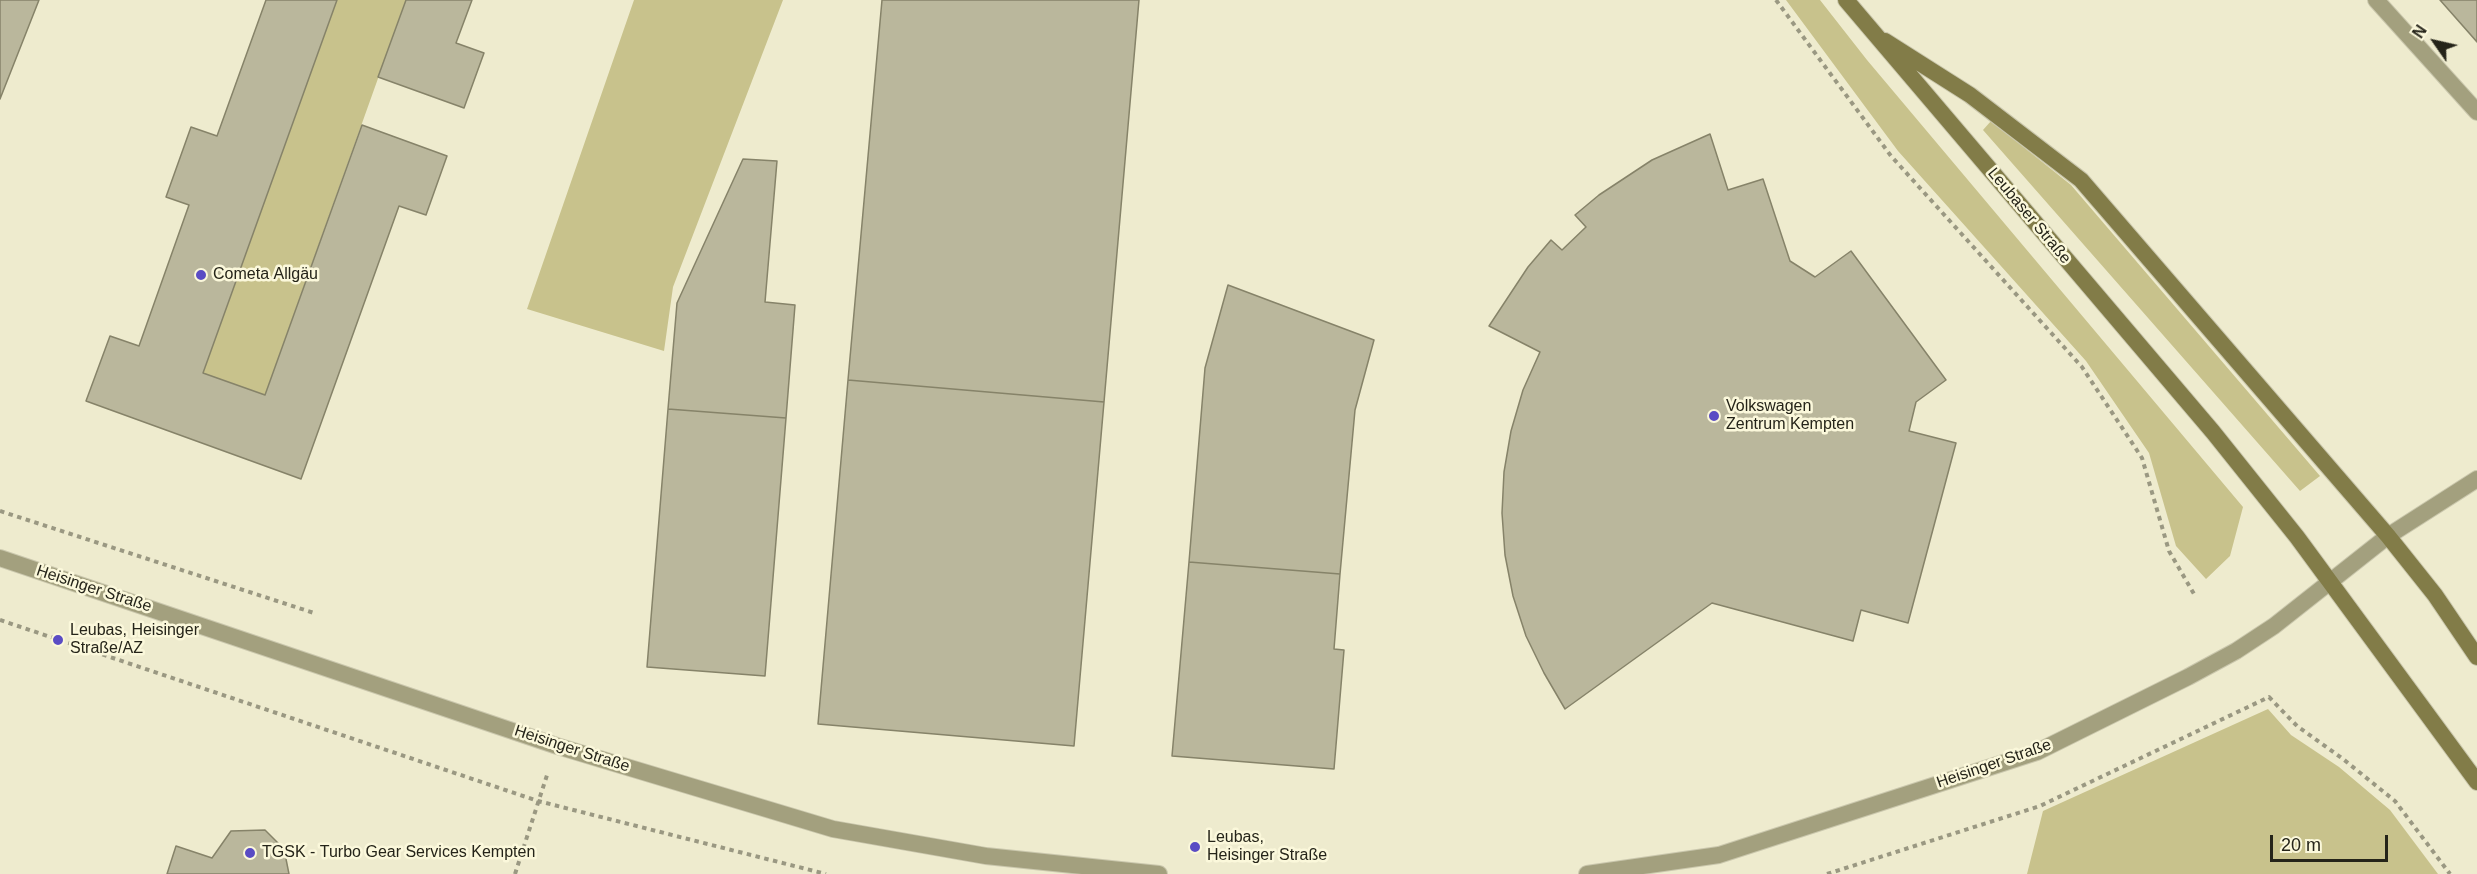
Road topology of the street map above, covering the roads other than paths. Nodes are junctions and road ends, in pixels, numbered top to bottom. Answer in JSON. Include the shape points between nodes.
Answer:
{"nodes":[{"id":1,"x":1846,"y":0,"type":"edge"},
{"id":2,"x":2376,"y":0,"type":"edge"},
{"id":3,"x":1872,"y":33,"type":"junction"},
{"id":4,"x":2477,"y":112,"type":"edge"},
{"id":5,"x":2477,"y":479,"type":"edge"},
{"id":6,"x":2388,"y":536,"type":"junction"},
{"id":7,"x":0,"y":558,"type":"edge"},
{"id":8,"x":2329,"y":582,"type":"junction"},
{"id":9,"x":2477,"y":657,"type":"edge"},
{"id":10,"x":2477,"y":782,"type":"edge"},
{"id":11,"x":1159,"y":874,"type":"edge"},
{"id":12,"x":1587,"y":874,"type":"edge"}],
"edges":[{"from":1,"to":3,"type":"main road","name":"Leubaser Straße"},
{"from":2,"to":4,"type":"street"},
{"from":3,"to":6,"type":"main road","via":[[1970,95],[2081,180]]},
{"from":3,"to":8,"type":"main road","name":"Leubaser Straße","via":[[2213,432]]},
{"from":5,"to":6,"type":"street","name":"Heisinger Straße"},
{"from":6,"to":8,"type":"street","name":"Heisinger Straße"},
{"from":6,"to":9,"type":"main road"},
{"from":7,"to":11,"type":"street","name":"Heisinger Straße","via":[[557,746],[833,829],[986,856]]},
{"from":8,"to":10,"type":"main road","name":"Leubaser Straße"},
{"from":8,"to":12,"type":"street","name":"Heisinger Straße","via":[[2236,651],[2037,752],[1719,855]]}]}
